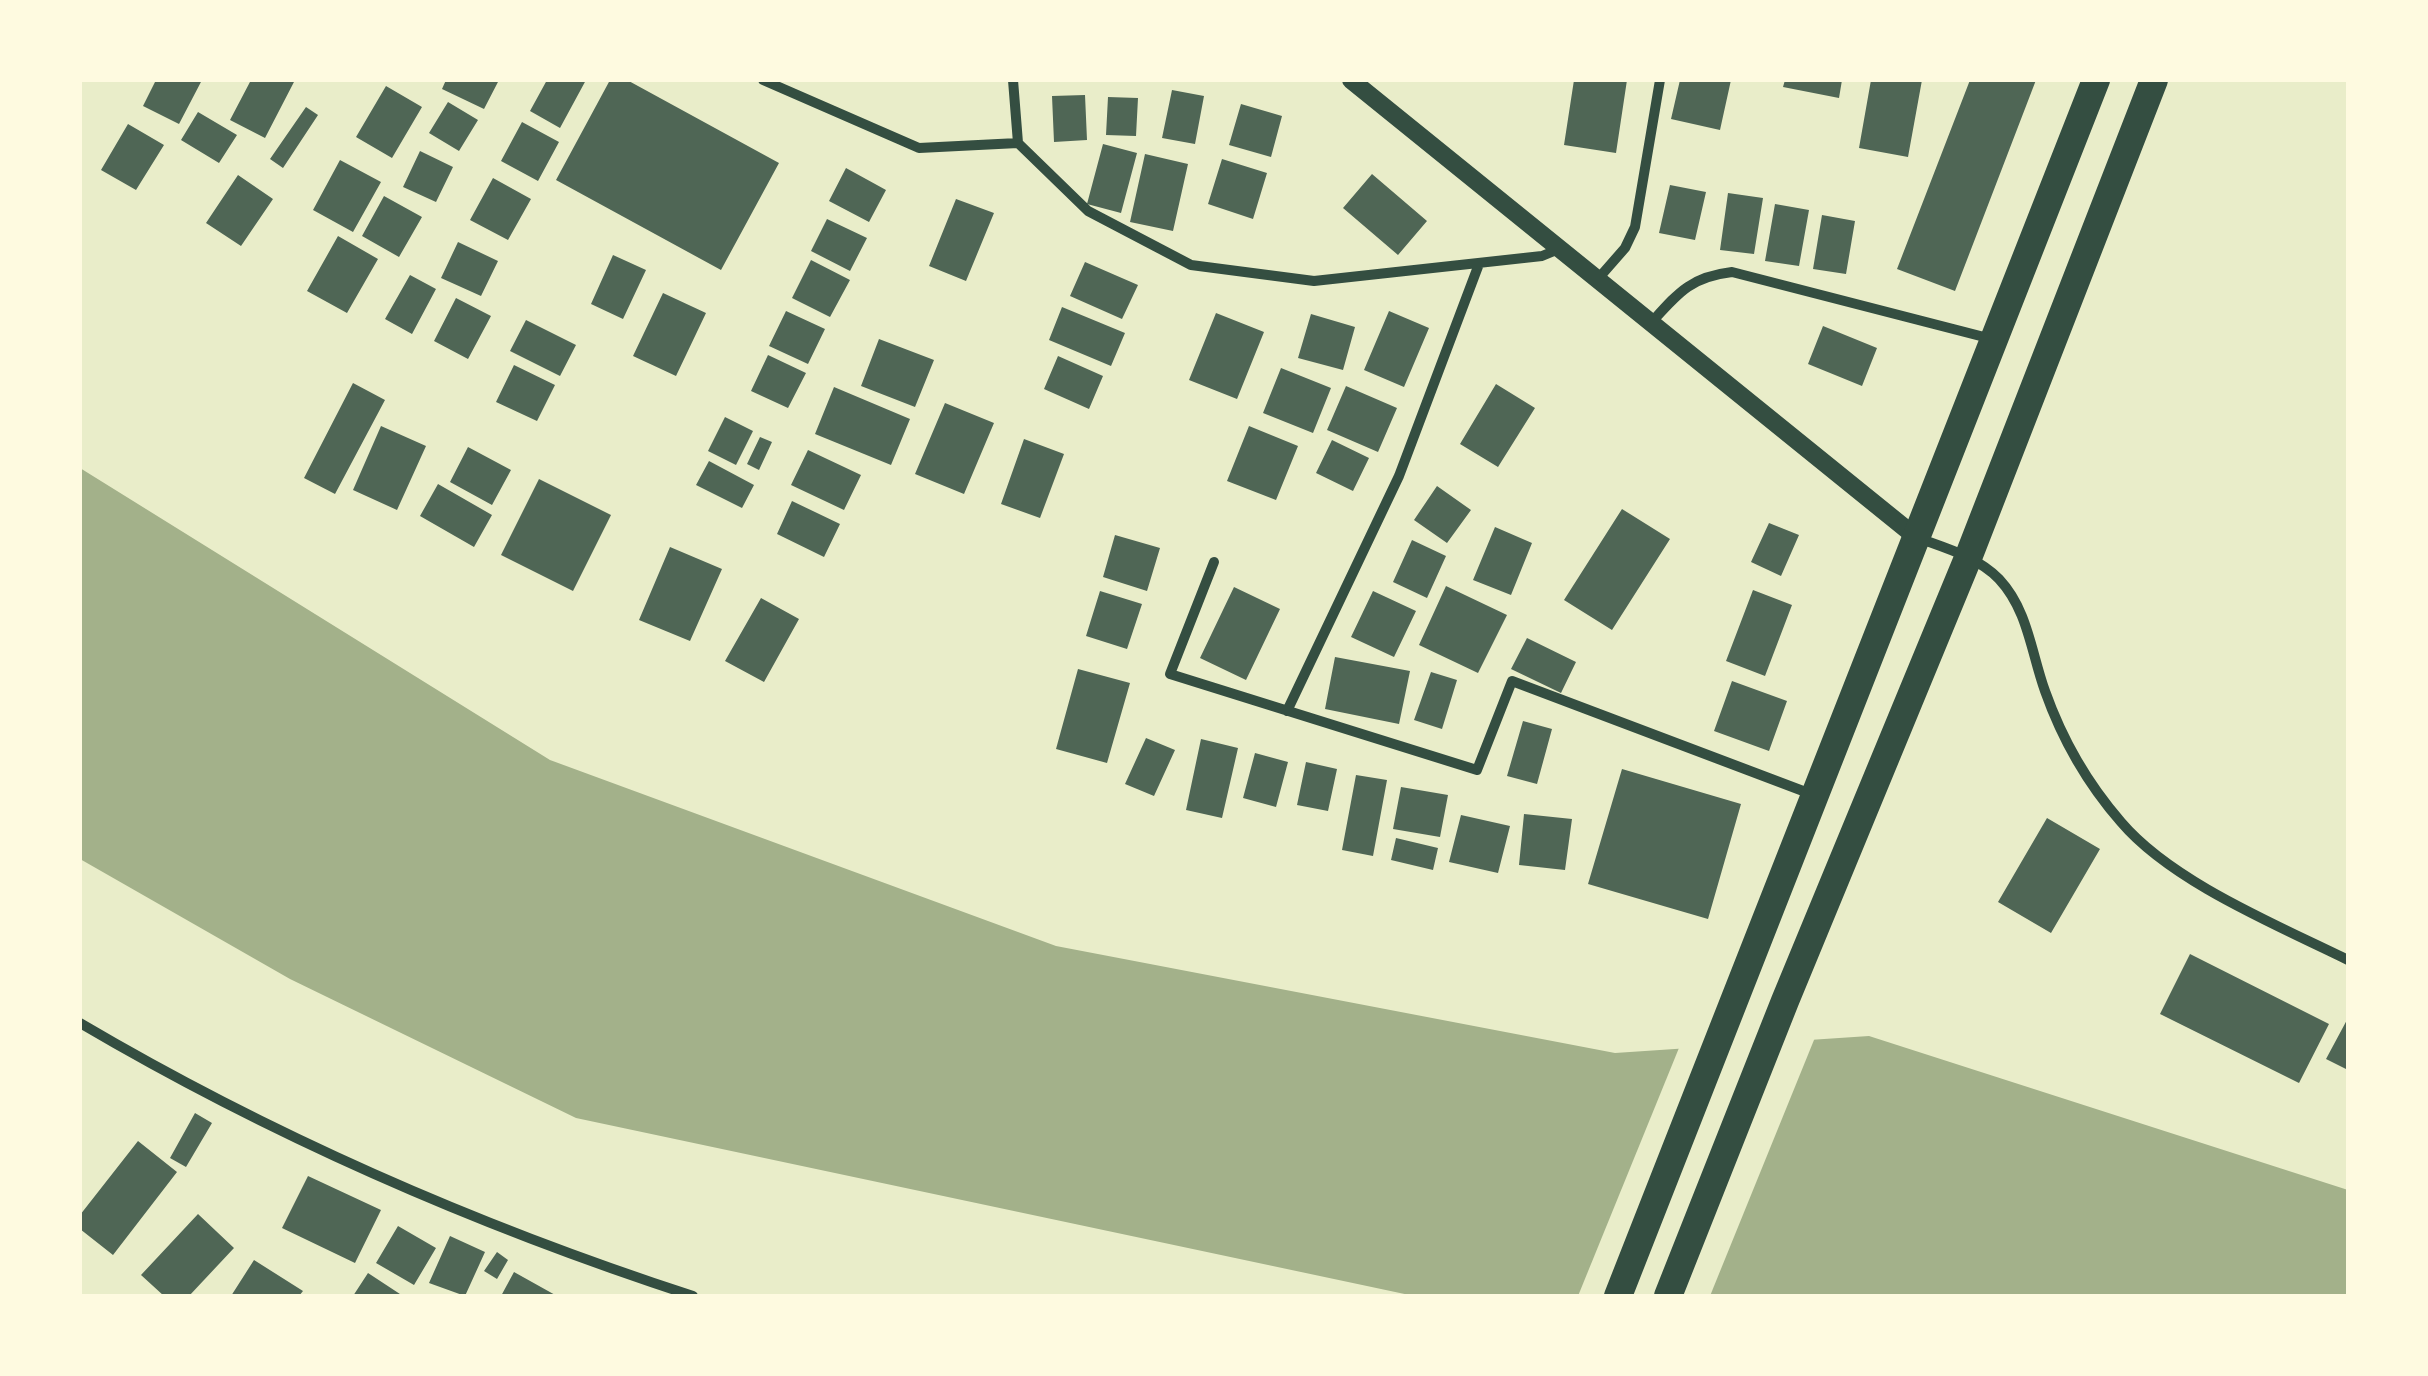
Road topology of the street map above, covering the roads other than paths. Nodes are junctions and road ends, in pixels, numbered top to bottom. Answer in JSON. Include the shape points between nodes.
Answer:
{"nodes":[{"id":1,"x":763,"y":80,"type":"edge"},
{"id":2,"x":1013,"y":80,"type":"edge"},
{"id":3,"x":1351,"y":80,"type":"edge"},
{"id":4,"x":1660,"y":80,"type":"edge"},
{"id":5,"x":2096,"y":80,"type":"edge"},
{"id":6,"x":2154,"y":80,"type":"edge"},
{"id":7,"x":1018,"y":142,"type":"junction"},
{"id":8,"x":1559,"y":250,"type":"junction"},
{"id":9,"x":1479,"y":264,"type":"junction"},
{"id":10,"x":1597,"y":280,"type":"junction"},
{"id":11,"x":1650,"y":324,"type":"junction"},
{"id":12,"x":1994,"y":340,"type":"junction"},
{"id":13,"x":1916,"y":537,"type":"junction"},
{"id":14,"x":1968,"y":558,"type":"junction"},
{"id":15,"x":1214,"y":562,"type":"dead end"},
{"id":16,"x":1287,"y":711,"type":"junction"},
{"id":17,"x":1816,"y":796,"type":"junction"},
{"id":18,"x":2348,"y":960,"type":"edge"},
{"id":19,"x":80,"y":1023,"type":"edge"},
{"id":20,"x":693,"y":1296,"type":"edge"},
{"id":21,"x":1618,"y":1296,"type":"edge"},
{"id":22,"x":1668,"y":1296,"type":"edge"}],
"edges":[{"from":1,"to":7,"type":"street","via":[[919,148]]},
{"from":2,"to":7,"type":"street"},
{"from":3,"to":8,"type":"street"},
{"from":4,"to":10,"type":"street","via":[[1635,228]]},
{"from":5,"to":12,"type":"highway"},
{"from":6,"to":14,"type":"highway"},
{"from":7,"to":9,"type":"street","via":[[1088,212],[1191,265],[1314,282]]},
{"from":8,"to":9,"type":"street"},
{"from":8,"to":10,"type":"street"},
{"from":9,"to":16,"type":"street","via":[[1399,476]]},
{"from":10,"to":11,"type":"street"},
{"from":11,"to":12,"type":"street","via":[[1681,290],[1706,275],[1732,272]]},
{"from":11,"to":13,"type":"street"},
{"from":12,"to":13,"type":"highway"},
{"from":13,"to":14,"type":"street"},
{"from":13,"to":17,"type":"highway"},
{"from":14,"to":18,"type":"street","via":[[1996,576],[2015,600],[2067,743],[2124,826],[2204,887]]},
{"from":14,"to":22,"type":"highway"},
{"from":15,"to":16,"type":"street","via":[[1170,674]]},
{"from":16,"to":17,"type":"street","via":[[1477,770],[1512,681]]},
{"from":17,"to":21,"type":"highway"},
{"from":19,"to":20,"type":"street","via":[[323,1151],[594,1264]]}]}
